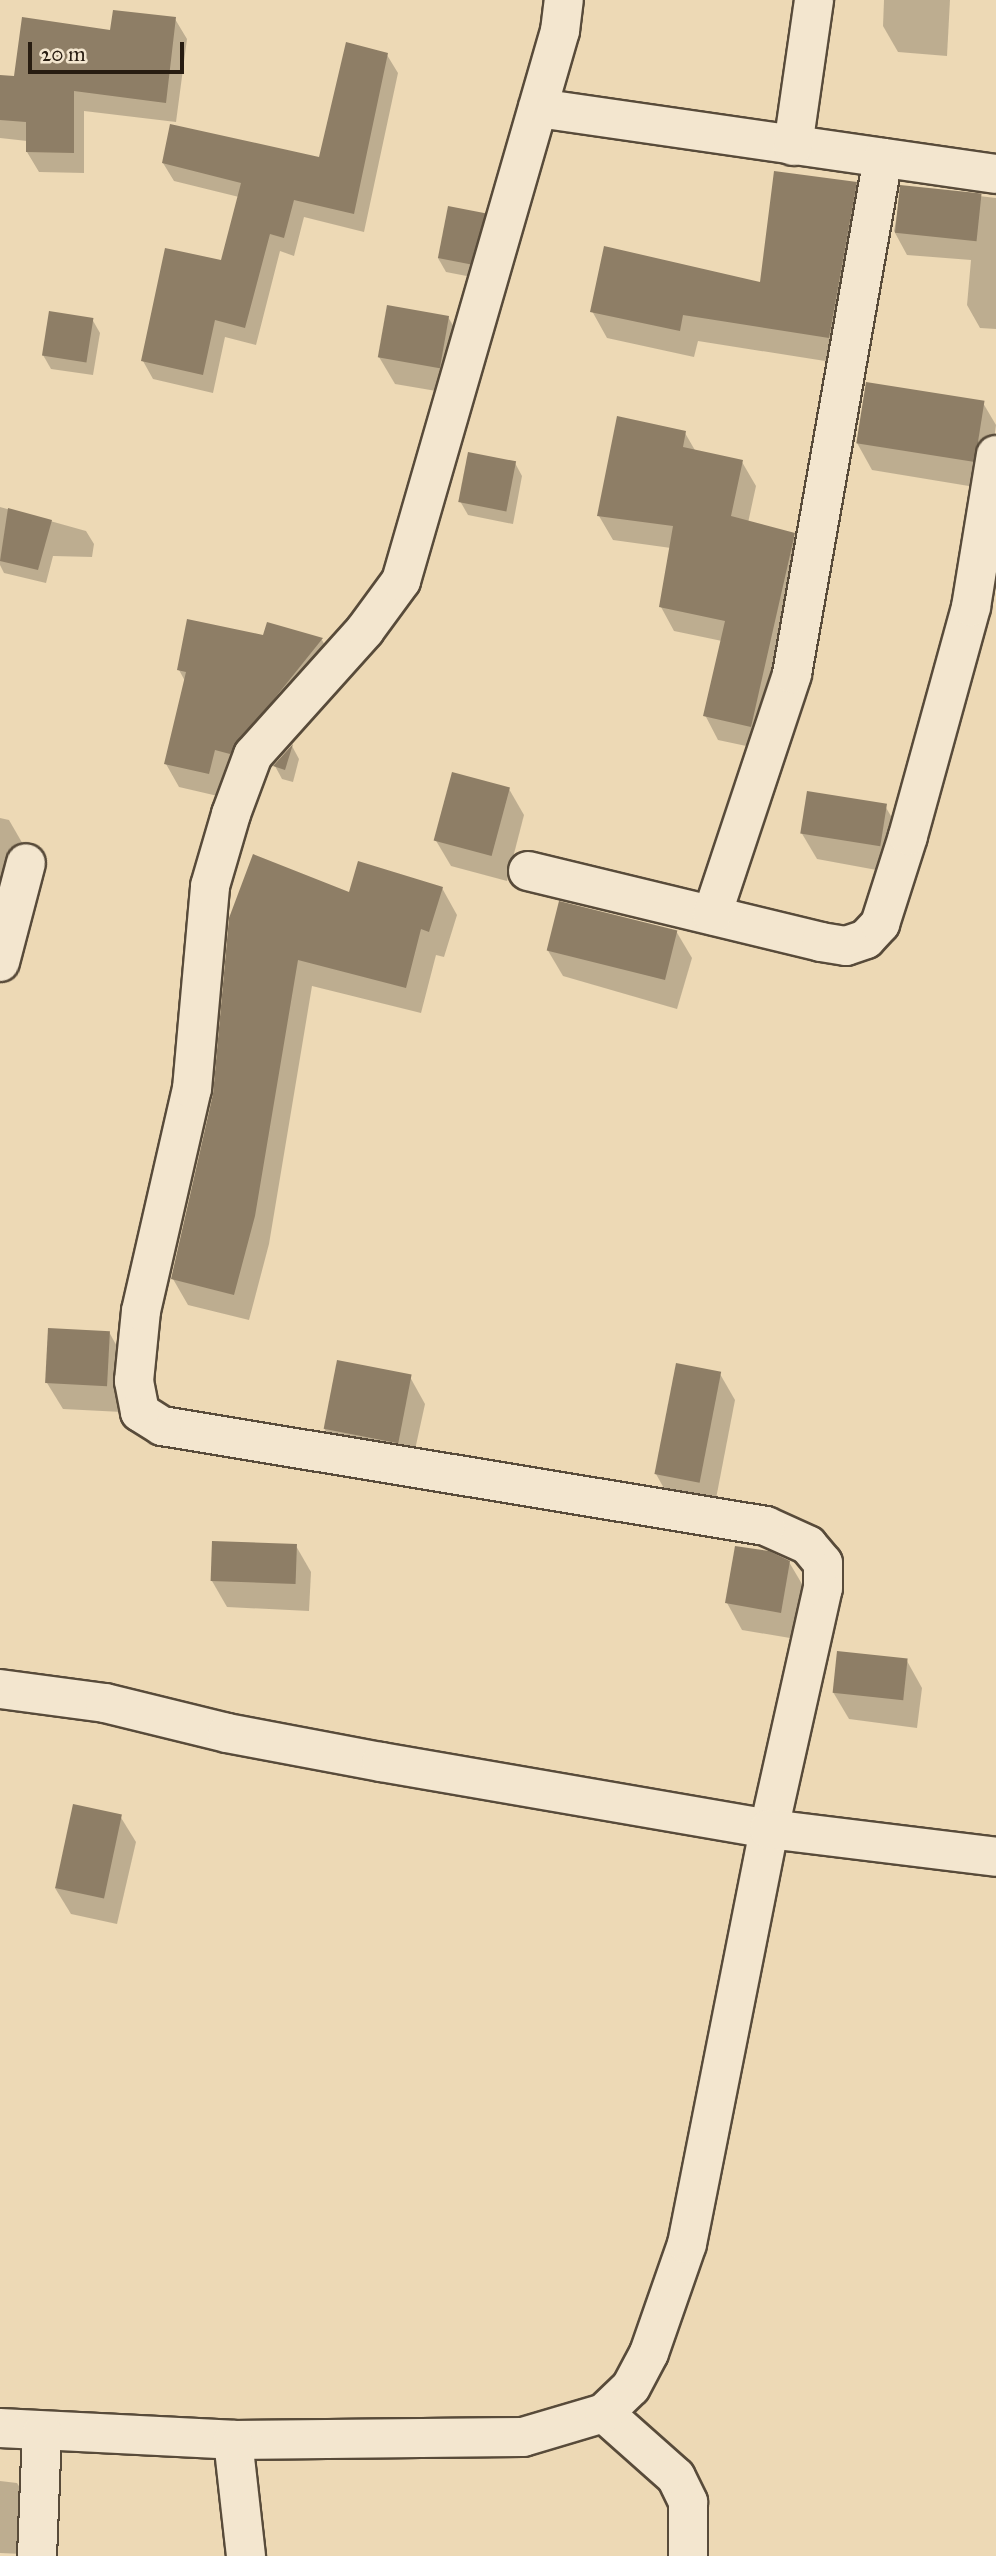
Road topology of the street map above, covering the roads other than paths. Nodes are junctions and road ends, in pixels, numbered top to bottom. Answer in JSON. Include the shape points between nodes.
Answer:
{"nodes":[{"id":1,"x":564,"y":0,"type":"edge"},
{"id":2,"x":814,"y":0,"type":"edge"},
{"id":3,"x":538,"y":108,"type":"junction"},
{"id":4,"x":793,"y":146,"type":"junction"},
{"id":5,"x":883,"y":158,"type":"junction"},
{"id":6,"x":996,"y":173,"type":"edge"},
{"id":7,"x":996,"y":455,"type":"edge"},
{"id":8,"x":26,"y":863,"type":"dead end"},
{"id":9,"x":528,"y":871,"type":"dead end"},
{"id":10,"x":712,"y":915,"type":"junction"},
{"id":11,"x":0,"y":962,"type":"edge"},
{"id":12,"x":0,"y":1689,"type":"edge"},
{"id":13,"x":769,"y":1829,"type":"junction"},
{"id":14,"x":996,"y":1857,"type":"edge"},
{"id":15,"x":604,"y":2413,"type":"junction"},
{"id":16,"x":0,"y":2428,"type":"edge"},
{"id":17,"x":42,"y":2432,"type":"junction"},
{"id":18,"x":233,"y":2440,"type":"junction"},
{"id":19,"x":37,"y":2556,"type":"edge"},
{"id":20,"x":246,"y":2556,"type":"edge"},
{"id":21,"x":688,"y":2556,"type":"edge"}],
"edges":[{"from":1,"to":3,"type":"street"},
{"from":2,"to":4,"type":"street"},
{"from":3,"to":4,"type":"street"},
{"from":3,"to":13,"type":"street","via":[[401,581],[365,630],[253,755],[231,814],[210,886],[192,1089],[141,1311],[134,1381],[140,1412],[162,1426],[766,1526],[808,1545],[823,1563],[823,1588]]},
{"from":4,"to":5,"type":"street"},
{"from":5,"to":6,"type":"street"},
{"from":5,"to":10,"type":"street","via":[[792,674]]},
{"from":7,"to":10,"type":"street","via":[[971,607],[880,924],[866,939],[846,946]]},
{"from":8,"to":11,"type":"street"},
{"from":9,"to":10,"type":"street"},
{"from":12,"to":13,"type":"street","via":[[105,1703],[291,1745]]},
{"from":13,"to":14,"type":"street"},
{"from":13,"to":15,"type":"street","via":[[687,2244],[649,2353],[631,2387]]},
{"from":15,"to":18,"type":"street","via":[[523,2437]]},
{"from":15,"to":21,"type":"street","via":[[676,2477],[688,2502]]},
{"from":16,"to":17,"type":"street"},
{"from":17,"to":18,"type":"street"},
{"from":17,"to":19,"type":"street"},
{"from":18,"to":20,"type":"street"}]}
